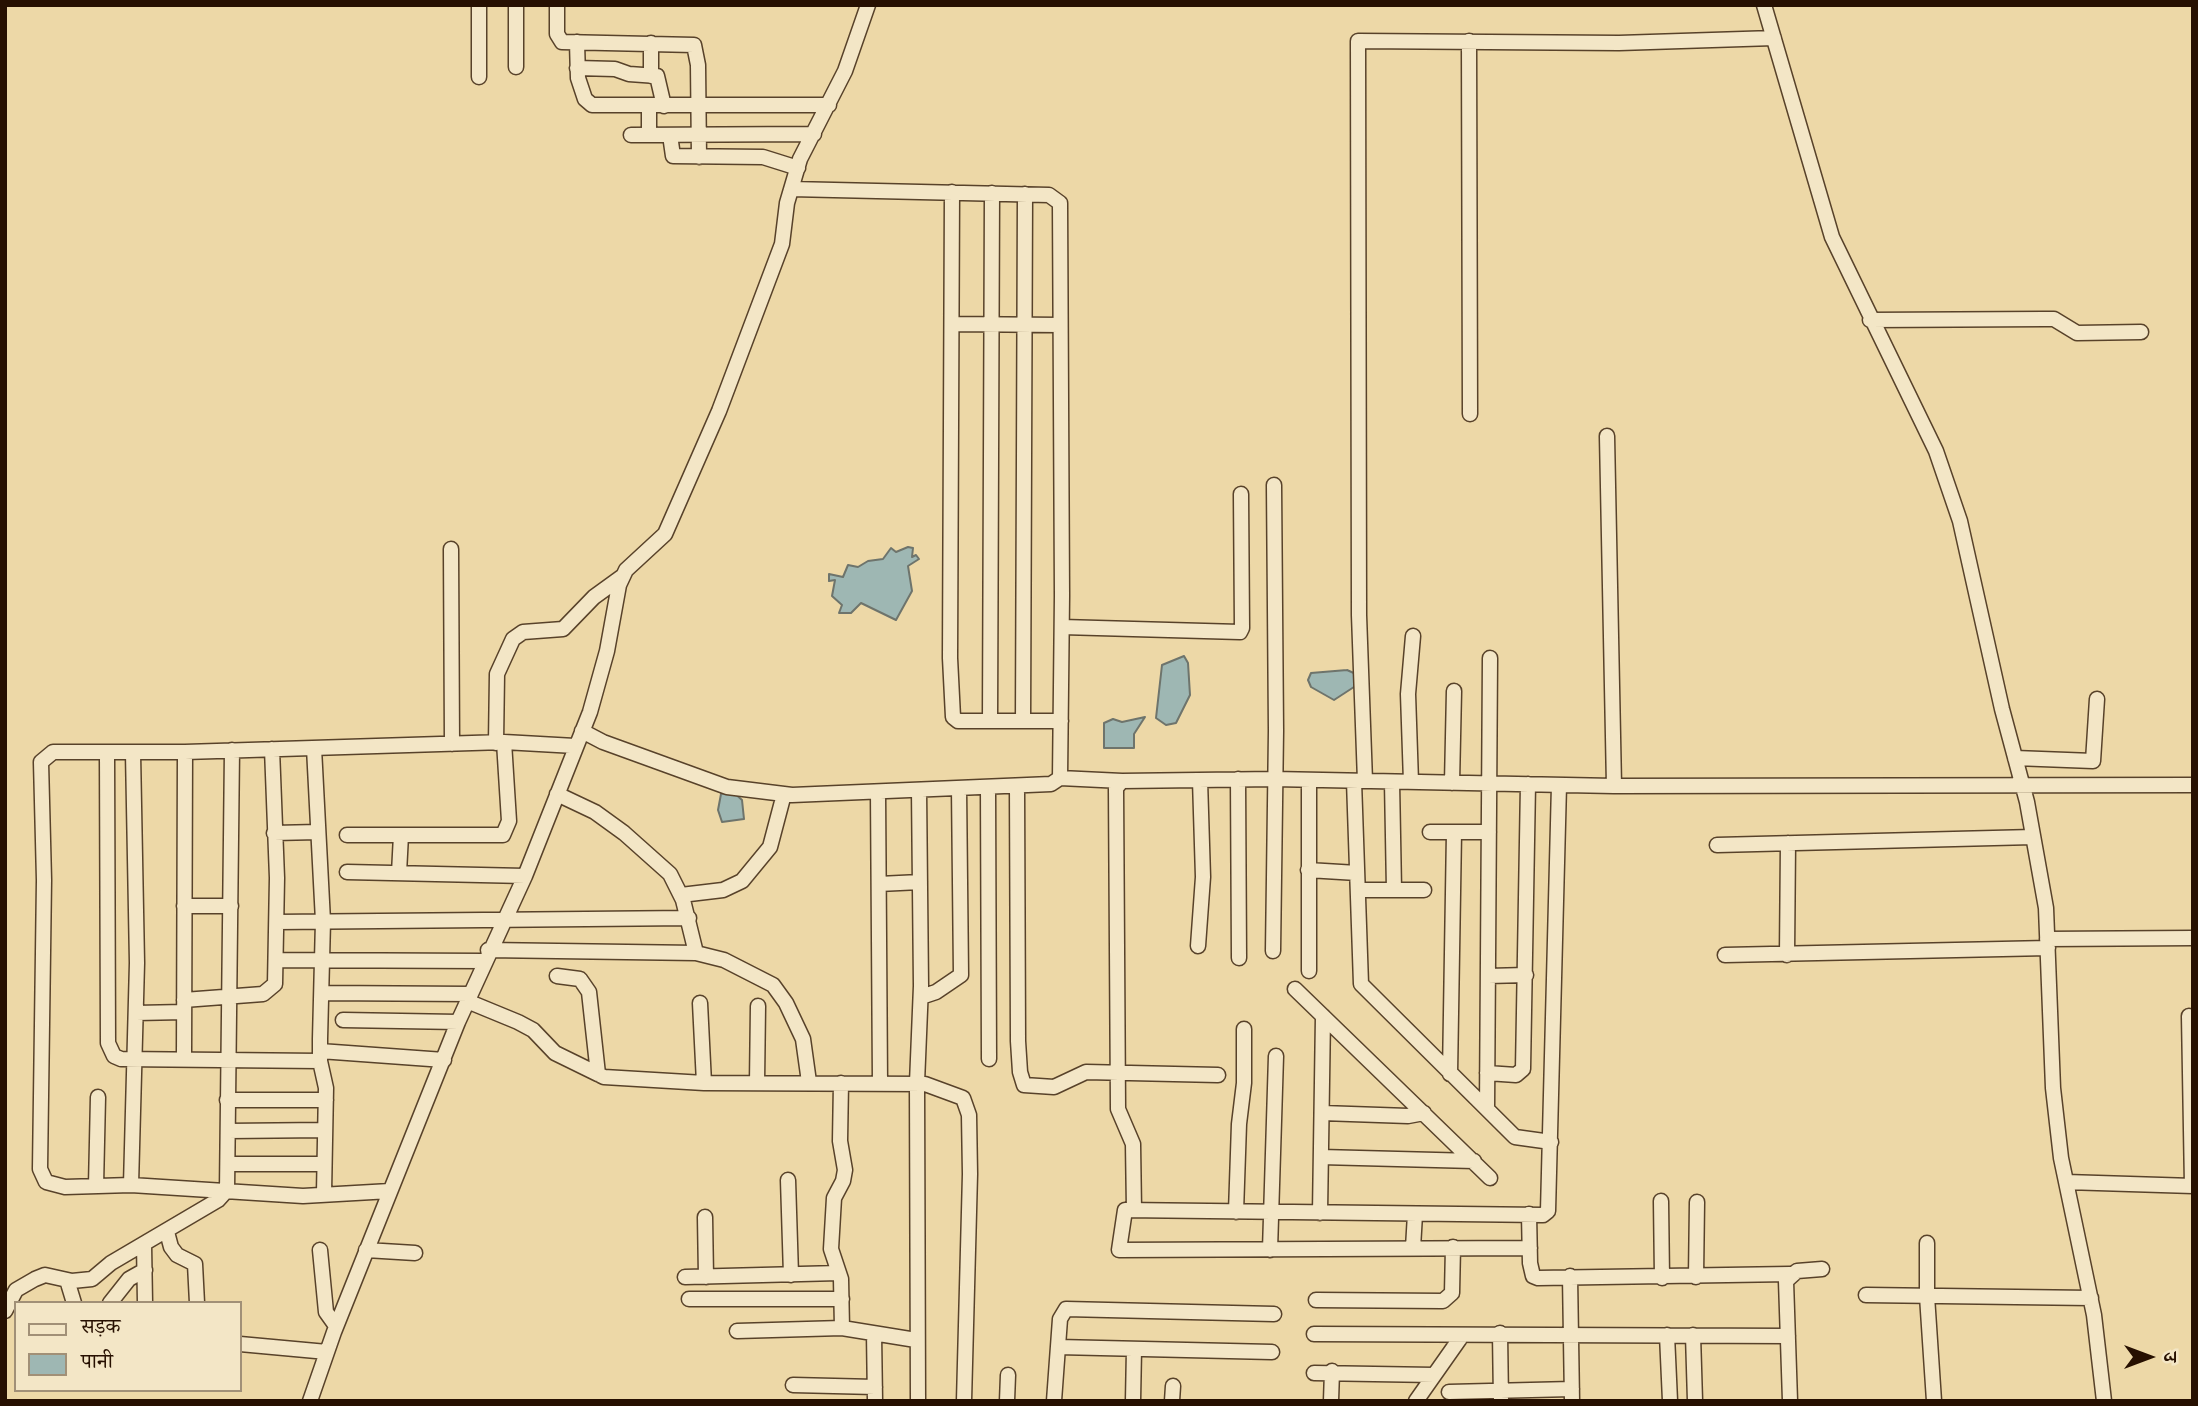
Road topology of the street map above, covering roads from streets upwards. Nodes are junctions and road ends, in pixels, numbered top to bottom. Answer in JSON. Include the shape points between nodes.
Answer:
{"nodes":[{"id":1,"x":479,"y":5,"type":"edge"},
{"id":2,"x":516,"y":5,"type":"edge"},
{"id":3,"x":557,"y":5,"type":"edge"},
{"id":4,"x":868,"y":5,"type":"edge"},
{"id":5,"x":1765,"y":5,"type":"edge"},
{"id":6,"x":1774,"y":38,"type":"junction"},
{"id":7,"x":1469,"y":41,"type":"junction"},
{"id":8,"x":577,"y":42,"type":"junction"},
{"id":9,"x":618,"y":43,"type":"junction"},
{"id":10,"x":651,"y":43,"type":"junction"},
{"id":11,"x":516,"y":67,"type":"dead end"},
{"id":12,"x":577,"y":68,"type":"junction"},
{"id":13,"x":618,"y":70,"type":"junction"},
{"id":14,"x":651,"y":76,"type":"junction"},
{"id":15,"x":479,"y":77,"type":"dead end"},
{"id":16,"x":657,"y":106,"type":"junction"},
{"id":17,"x":699,"y":106,"type":"junction"},
{"id":18,"x":829,"y":106,"type":"junction"},
{"id":19,"x":814,"y":134,"type":"junction"},
{"id":20,"x":631,"y":135,"type":"dead end"},
{"id":21,"x":649,"y":135,"type":"junction"},
{"id":22,"x":670,"y":135,"type":"junction"},
{"id":23,"x":699,"y":135,"type":"junction"},
{"id":24,"x":699,"y":157,"type":"junction"},
{"id":25,"x":798,"y":168,"type":"junction"},
{"id":26,"x":791,"y":189,"type":"junction"},
{"id":27,"x":951,"y":192,"type":"junction"},
{"id":28,"x":992,"y":193,"type":"junction"},
{"id":29,"x":1025,"y":194,"type":"junction"},
{"id":30,"x":1870,"y":320,"type":"junction"},
{"id":31,"x":992,"y":323,"type":"junction"},
{"id":32,"x":951,"y":324,"type":"junction"},
{"id":33,"x":1023,"y":324,"type":"junction"},
{"id":34,"x":1060,"y":324,"type":"junction"},
{"id":35,"x":2141,"y":332,"type":"dead end"},
{"id":36,"x":1470,"y":414,"type":"dead end"},
{"id":37,"x":1608,"y":436,"type":"dead end"},
{"id":38,"x":1274,"y":485,"type":"dead end"},
{"id":39,"x":1241,"y":494,"type":"dead end"},
{"id":40,"x":451,"y":550,"type":"dead end"},
{"id":41,"x":623,"y":576,"type":"junction"},
{"id":42,"x":1062,"y":627,"type":"junction"},
{"id":43,"x":1413,"y":636,"type":"dead end"},
{"id":44,"x":1490,"y":658,"type":"dead end"},
{"id":45,"x":1454,"y":691,"type":"dead end"},
{"id":46,"x":2097,"y":699,"type":"dead end"},
{"id":47,"x":990,"y":721,"type":"junction"},
{"id":48,"x":1023,"y":721,"type":"junction"},
{"id":49,"x":1061,"y":722,"type":"junction"},
{"id":50,"x":582,"y":731,"type":"junction"},
{"id":51,"x":500,"y":742,"type":"junction"},
{"id":52,"x":452,"y":744,"type":"junction"},
{"id":53,"x":575,"y":746,"type":"junction"},
{"id":54,"x":314,"y":748,"type":"junction"},
{"id":55,"x":272,"y":749,"type":"junction"},
{"id":56,"x":232,"y":750,"type":"junction"},
{"id":57,"x":185,"y":752,"type":"junction"},
{"id":58,"x":107,"y":753,"type":"junction"},
{"id":59,"x":133,"y":753,"type":"junction"},
{"id":60,"x":2015,"y":758,"type":"junction"},
{"id":61,"x":1060,"y":778,"type":"junction"},
{"id":62,"x":1238,"y":779,"type":"junction"},
{"id":63,"x":1274,"y":779,"type":"junction"},
{"id":64,"x":1200,"y":780,"type":"junction"},
{"id":65,"x":1309,"y":780,"type":"junction"},
{"id":66,"x":1122,"y":781,"type":"junction"},
{"id":67,"x":1359,"y":781,"type":"junction"},
{"id":68,"x":1392,"y":782,"type":"junction"},
{"id":69,"x":1411,"y":782,"type":"junction"},
{"id":70,"x":1452,"y":783,"type":"junction"},
{"id":71,"x":1489,"y":783,"type":"junction"},
{"id":72,"x":1528,"y":784,"type":"junction"},
{"id":73,"x":1559,"y":785,"type":"junction"},
{"id":74,"x":2021,"y":785,"type":"junction"},
{"id":75,"x":2193,"y":785,"type":"edge"},
{"id":76,"x":1017,"y":786,"type":"junction"},
{"id":77,"x":1614,"y":786,"type":"junction"},
{"id":78,"x":988,"y":787,"type":"junction"},
{"id":79,"x":959,"y":788,"type":"junction"},
{"id":80,"x":919,"y":790,"type":"junction"},
{"id":81,"x":878,"y":792,"type":"junction"},
{"id":82,"x":557,"y":794,"type":"junction"},
{"id":83,"x":784,"y":794,"type":"junction"},
{"id":84,"x":318,"y":832,"type":"junction"},
{"id":85,"x":1430,"y":832,"type":"dead end"},
{"id":86,"x":1454,"y":832,"type":"junction"},
{"id":87,"x":1489,"y":832,"type":"junction"},
{"id":88,"x":274,"y":833,"type":"junction"},
{"id":89,"x":346,"y":835,"type":"dead end"},
{"id":90,"x":401,"y":835,"type":"junction"},
{"id":91,"x":2033,"y":837,"type":"junction"},
{"id":92,"x":1788,"y":843,"type":"junction"},
{"id":93,"x":1717,"y":845,"type":"dead end"},
{"id":94,"x":1308,"y":870,"type":"junction"},
{"id":95,"x":346,"y":872,"type":"dead end"},
{"id":96,"x":399,"y":873,"type":"junction"},
{"id":97,"x":1357,"y":873,"type":"junction"},
{"id":98,"x":525,"y":876,"type":"junction"},
{"id":99,"x":920,"y":882,"type":"junction"},
{"id":100,"x":879,"y":884,"type":"junction"},
{"id":101,"x":1358,"y":890,"type":"junction"},
{"id":102,"x":1394,"y":890,"type":"junction"},
{"id":103,"x":1424,"y":890,"type":"dead end"},
{"id":104,"x":681,"y":895,"type":"junction"},
{"id":105,"x":184,"y":906,"type":"junction"},
{"id":106,"x":231,"y":906,"type":"junction"},
{"id":107,"x":689,"y":918,"type":"junction"},
{"id":108,"x":323,"y":921,"type":"junction"},
{"id":109,"x":277,"y":922,"type":"junction"},
{"id":110,"x":503,"y":922,"type":"junction"},
{"id":111,"x":2193,"y":938,"type":"edge"},
{"id":112,"x":2047,"y":944,"type":"junction"},
{"id":113,"x":1198,"y":946,"type":"dead end"},
{"id":114,"x":1273,"y":951,"type":"dead end"},
{"id":115,"x":696,"y":953,"type":"junction"},
{"id":116,"x":1787,"y":954,"type":"junction"},
{"id":117,"x":486,"y":955,"type":"junction"},
{"id":118,"x":1725,"y":956,"type":"dead end"},
{"id":119,"x":1239,"y":958,"type":"dead end"},
{"id":120,"x":322,"y":959,"type":"junction"},
{"id":121,"x":277,"y":960,"type":"junction"},
{"id":122,"x":1309,"y":971,"type":"dead end"},
{"id":123,"x":1526,"y":975,"type":"junction"},
{"id":124,"x":557,"y":976,"type":"dead end"},
{"id":125,"x":1488,"y":976,"type":"junction"},
{"id":126,"x":1295,"y":989,"type":"dead end"},
{"id":127,"x":322,"y":993,"type":"junction"},
{"id":128,"x":365,"y":993,"type":"junction"},
{"id":129,"x":921,"y":996,"type":"junction"},
{"id":130,"x":230,"y":997,"type":"junction"},
{"id":131,"x":468,"y":998,"type":"junction"},
{"id":132,"x":700,"y":1003,"type":"dead end"},
{"id":133,"x":184,"y":1006,"type":"junction"},
{"id":134,"x":758,"y":1006,"type":"dead end"},
{"id":135,"x":136,"y":1013,"type":"junction"},
{"id":136,"x":1323,"y":1016,"type":"junction"},
{"id":137,"x":2189,"y":1016,"type":"dead end"},
{"id":138,"x":343,"y":1020,"type":"dead end"},
{"id":139,"x":364,"y":1020,"type":"junction"},
{"id":140,"x":458,"y":1022,"type":"junction"},
{"id":141,"x":1244,"y":1029,"type":"dead end"},
{"id":142,"x":320,"y":1056,"type":"junction"},
{"id":143,"x":1276,"y":1056,"type":"dead end"},
{"id":144,"x":184,"y":1058,"type":"junction"},
{"id":145,"x":229,"y":1058,"type":"junction"},
{"id":146,"x":134,"y":1059,"type":"junction"},
{"id":147,"x":989,"y":1059,"type":"dead end"},
{"id":148,"x":444,"y":1060,"type":"junction"},
{"id":149,"x":1119,"y":1072,"type":"junction"},
{"id":150,"x":1487,"y":1073,"type":"junction"},
{"id":151,"x":598,"y":1074,"type":"junction"},
{"id":152,"x":1450,"y":1074,"type":"junction"},
{"id":153,"x":1218,"y":1075,"type":"dead end"},
{"id":154,"x":809,"y":1082,"type":"junction"},
{"id":155,"x":704,"y":1083,"type":"junction"},
{"id":156,"x":757,"y":1083,"type":"junction"},
{"id":157,"x":841,"y":1083,"type":"junction"},
{"id":158,"x":880,"y":1083,"type":"junction"},
{"id":159,"x":917,"y":1083,"type":"junction"},
{"id":160,"x":98,"y":1097,"type":"dead end"},
{"id":161,"x":227,"y":1100,"type":"junction"},
{"id":162,"x":326,"y":1100,"type":"junction"},
{"id":163,"x":1487,"y":1109,"type":"junction"},
{"id":164,"x":1322,"y":1113,"type":"junction"},
{"id":165,"x":1424,"y":1113,"type":"junction"},
{"id":166,"x":324,"y":1130,"type":"junction"},
{"id":167,"x":228,"y":1131,"type":"junction"},
{"id":168,"x":1551,"y":1142,"type":"junction"},
{"id":169,"x":1321,"y":1157,"type":"junction"},
{"id":170,"x":1474,"y":1161,"type":"junction"},
{"id":171,"x":229,"y":1164,"type":"junction"},
{"id":172,"x":324,"y":1164,"type":"junction"},
{"id":173,"x":1490,"y":1178,"type":"dead end"},
{"id":174,"x":788,"y":1180,"type":"dead end"},
{"id":175,"x":2066,"y":1182,"type":"junction"},
{"id":176,"x":131,"y":1185,"type":"junction"},
{"id":177,"x":96,"y":1186,"type":"junction"},
{"id":178,"x":2192,"y":1186,"type":"edge"},
{"id":179,"x":227,"y":1190,"type":"junction"},
{"id":180,"x":390,"y":1191,"type":"junction"},
{"id":181,"x":324,"y":1193,"type":"junction"},
{"id":182,"x":1661,"y":1201,"type":"dead end"},
{"id":183,"x":1697,"y":1202,"type":"dead end"},
{"id":184,"x":1135,"y":1210,"type":"junction"},
{"id":185,"x":1236,"y":1212,"type":"junction"},
{"id":186,"x":1270,"y":1212,"type":"junction"},
{"id":187,"x":1320,"y":1213,"type":"junction"},
{"id":188,"x":1529,"y":1213,"type":"junction"},
{"id":189,"x":1415,"y":1214,"type":"junction"},
{"id":190,"x":705,"y":1217,"type":"dead end"},
{"id":191,"x":167,"y":1231,"type":"junction"},
{"id":192,"x":1927,"y":1243,"type":"dead end"},
{"id":193,"x":144,"y":1244,"type":"junction"},
{"id":194,"x":1453,"y":1247,"type":"junction"},
{"id":195,"x":1413,"y":1248,"type":"junction"},
{"id":196,"x":1530,"y":1248,"type":"junction"},
{"id":197,"x":320,"y":1250,"type":"dead end"},
{"id":198,"x":366,"y":1250,"type":"junction"},
{"id":199,"x":1270,"y":1250,"type":"junction"},
{"id":200,"x":415,"y":1253,"type":"dead end"},
{"id":201,"x":145,"y":1269,"type":"junction"},
{"id":202,"x":1822,"y":1269,"type":"dead end"},
{"id":203,"x":839,"y":1273,"type":"junction"},
{"id":204,"x":1790,"y":1274,"type":"junction"},
{"id":205,"x":791,"y":1275,"type":"junction"},
{"id":206,"x":1570,"y":1276,"type":"junction"},
{"id":207,"x":685,"y":1277,"type":"dead end"},
{"id":208,"x":706,"y":1277,"type":"junction"},
{"id":209,"x":1696,"y":1277,"type":"junction"},
{"id":210,"x":1662,"y":1278,"type":"junction"},
{"id":211,"x":67,"y":1280,"type":"junction"},
{"id":212,"x":1866,"y":1295,"type":"dead end"},
{"id":213,"x":1927,"y":1296,"type":"junction"},
{"id":214,"x":2091,"y":1298,"type":"junction"},
{"id":215,"x":689,"y":1299,"type":"dead end"},
{"id":216,"x":842,"y":1299,"type":"junction"},
{"id":217,"x":1315,"y":1300,"type":"dead end"},
{"id":218,"x":73,"y":1301,"type":"edge"},
{"id":219,"x":112,"y":1301,"type":"edge"},
{"id":220,"x":145,"y":1301,"type":"edge"},
{"id":221,"x":197,"y":1301,"type":"edge"},
{"id":222,"x":5,"y":1311,"type":"edge"},
{"id":223,"x":1274,"y":1314,"type":"dead end"},
{"id":224,"x":336,"y":1326,"type":"junction"},
{"id":225,"x":842,"y":1328,"type":"junction"},
{"id":226,"x":737,"y":1331,"type":"dead end"},
{"id":227,"x":874,"y":1333,"type":"junction"},
{"id":228,"x":1500,"y":1333,"type":"junction"},
{"id":229,"x":1314,"y":1334,"type":"dead end"},
{"id":230,"x":1573,"y":1334,"type":"junction"},
{"id":231,"x":1667,"y":1335,"type":"junction"},
{"id":232,"x":1693,"y":1335,"type":"junction"},
{"id":233,"x":1788,"y":1336,"type":"junction"},
{"id":234,"x":1461,"y":1337,"type":"junction"},
{"id":235,"x":916,"y":1340,"type":"junction"},
{"id":236,"x":242,"y":1344,"type":"edge"},
{"id":237,"x":1058,"y":1347,"type":"junction"},
{"id":238,"x":1135,"y":1349,"type":"junction"},
{"id":239,"x":327,"y":1352,"type":"junction"},
{"id":240,"x":1272,"y":1352,"type":"dead end"},
{"id":241,"x":1332,"y":1371,"type":"junction"},
{"id":242,"x":1314,"y":1373,"type":"dead end"},
{"id":243,"x":1008,"y":1375,"type":"dead end"},
{"id":244,"x":1434,"y":1375,"type":"junction"},
{"id":245,"x":793,"y":1385,"type":"dead end"},
{"id":246,"x":1449,"y":1392,"type":"dead end"},
{"id":247,"x":875,"y":1394,"type":"edge"},
{"id":248,"x":1572,"y":1395,"type":"edge"},
{"id":249,"x":1501,"y":1396,"type":"edge"},
{"id":250,"x":313,"y":1400,"type":"edge"},
{"id":251,"x":918,"y":1401,"type":"edge"},
{"id":252,"x":964,"y":1401,"type":"edge"},
{"id":253,"x":1007,"y":1401,"type":"edge"},
{"id":254,"x":1054,"y":1401,"type":"edge"},
{"id":255,"x":1133,"y":1401,"type":"edge"},
{"id":256,"x":1331,"y":1401,"type":"edge"},
{"id":257,"x":1416,"y":1401,"type":"edge"},
{"id":258,"x":1670,"y":1401,"type":"edge"},
{"id":259,"x":1695,"y":1401,"type":"edge"},
{"id":260,"x":1790,"y":1401,"type":"edge"},
{"id":261,"x":1934,"y":1401,"type":"edge"},
{"id":262,"x":2104,"y":1401,"type":"edge"}],
"edges":[{"from":1,"to":15,"type":"street"},
{"from":2,"to":11,"type":"street"},
{"from":3,"to":8,"type":"street","via":[[559,40]]},
{"from":4,"to":18,"type":"street"},
{"from":5,"to":6,"type":"street"},
{"from":6,"to":7,"type":"street"},
{"from":6,"to":30,"type":"street","via":[[1828,228]]},
{"from":7,"to":36,"type":"street"},
{"from":7,"to":67,"type":"street","via":[[1359,41]]},
{"from":8,"to":9,"type":"street"},
{"from":8,"to":12,"type":"street"},
{"from":9,"to":10,"type":"street"},
{"from":9,"to":13,"type":"street"},
{"from":10,"to":14,"type":"street"},
{"from":10,"to":17,"type":"street","via":[[688,43],[697,49]]},
{"from":12,"to":13,"type":"street"},
{"from":12,"to":16,"type":"street","via":[[585,99],[592,105]]},
{"from":13,"to":14,"type":"street"},
{"from":14,"to":16,"type":"street","via":[[659,79]]},
{"from":16,"to":17,"type":"street"},
{"from":16,"to":21,"type":"street"},
{"from":17,"to":18,"type":"street"},
{"from":17,"to":23,"type":"street"},
{"from":18,"to":19,"type":"street"},
{"from":19,"to":23,"type":"street"},
{"from":19,"to":25,"type":"street"},
{"from":20,"to":21,"type":"street"},
{"from":21,"to":22,"type":"street"},
{"from":22,"to":23,"type":"street"},
{"from":22,"to":24,"type":"street","via":[[673,156]]},
{"from":23,"to":24,"type":"street"},
{"from":24,"to":25,"type":"street","via":[[764,157]]},
{"from":25,"to":26,"type":"street"},
{"from":26,"to":27,"type":"street"},
{"from":26,"to":41,"type":"street","via":[[782,244],[719,411],[665,534]]},
{"from":27,"to":28,"type":"street"},
{"from":27,"to":32,"type":"street"},
{"from":28,"to":29,"type":"street"},
{"from":28,"to":31,"type":"street"},
{"from":29,"to":33,"type":"street"},
{"from":29,"to":34,"type":"street","via":[[1049,195],[1060,203]]},
{"from":30,"to":35,"type":"street","via":[[2044,318],[2077,333]]},
{"from":30,"to":60,"type":"street","via":[[1936,451],[1960,521]]},
{"from":31,"to":32,"type":"street"},
{"from":31,"to":33,"type":"street"},
{"from":31,"to":47,"type":"street"},
{"from":32,"to":47,"type":"street","via":[[952,712],[957,721]]},
{"from":33,"to":34,"type":"street"},
{"from":33,"to":48,"type":"street"},
{"from":34,"to":42,"type":"street"},
{"from":37,"to":77,"type":"street"},
{"from":38,"to":63,"type":"street"},
{"from":39,"to":42,"type":"street","via":[[1240,632]]},
{"from":40,"to":52,"type":"street"},
{"from":41,"to":50,"type":"street","via":[[595,698]]},
{"from":41,"to":51,"type":"street","via":[[562,629],[523,632],[513,639],[497,674]]},
{"from":42,"to":49,"type":"street"},
{"from":43,"to":69,"type":"street","via":[[1408,694]]},
{"from":44,"to":71,"type":"street"},
{"from":45,"to":70,"type":"street"},
{"from":46,"to":60,"type":"street","via":[[2093,761]]},
{"from":47,"to":48,"type":"street"},
{"from":48,"to":49,"type":"street"},
{"from":49,"to":61,"type":"street"},
{"from":50,"to":53,"type":"street"},
{"from":50,"to":83,"type":"street","via":[[727,787]]},
{"from":51,"to":52,"type":"street"},
{"from":51,"to":53,"type":"street"},
{"from":51,"to":90,"type":"street","via":[[509,821],[503,835]]},
{"from":52,"to":54,"type":"street"},
{"from":53,"to":82,"type":"street"},
{"from":54,"to":55,"type":"street"},
{"from":54,"to":84,"type":"street"},
{"from":55,"to":56,"type":"street"},
{"from":55,"to":88,"type":"street"},
{"from":56,"to":57,"type":"street"},
{"from":56,"to":106,"type":"street"},
{"from":57,"to":59,"type":"street"},
{"from":57,"to":105,"type":"street"},
{"from":58,"to":59,"type":"street"},
{"from":58,"to":146,"type":"street","via":[[108,1043],[114,1056]]},
{"from":58,"to":177,"type":"street","via":[[53,752],[44,756],[39,771],[44,880],[40,1168],[46,1182],[56,1186]]},
{"from":59,"to":135,"type":"street"},
{"from":60,"to":74,"type":"street"},
{"from":61,"to":66,"type":"street"},
{"from":61,"to":76,"type":"street","via":[[1051,784]]},
{"from":62,"to":63,"type":"street"},
{"from":62,"to":64,"type":"street"},
{"from":62,"to":119,"type":"street"},
{"from":63,"to":65,"type":"street"},
{"from":63,"to":114,"type":"street"},
{"from":64,"to":66,"type":"street"},
{"from":64,"to":113,"type":"street","via":[[1203,877]]},
{"from":65,"to":67,"type":"street"},
{"from":65,"to":94,"type":"street"},
{"from":66,"to":149,"type":"street","via":[[1116,788]]},
{"from":67,"to":68,"type":"street"},
{"from":67,"to":97,"type":"street"},
{"from":68,"to":69,"type":"street"},
{"from":68,"to":102,"type":"street"},
{"from":69,"to":70,"type":"street"},
{"from":70,"to":71,"type":"street"},
{"from":71,"to":72,"type":"street"},
{"from":71,"to":87,"type":"street"},
{"from":72,"to":73,"type":"street"},
{"from":72,"to":123,"type":"street"},
{"from":73,"to":77,"type":"street"},
{"from":73,"to":168,"type":"street"},
{"from":74,"to":75,"type":"street"},
{"from":74,"to":77,"type":"street"},
{"from":74,"to":91,"type":"street"},
{"from":76,"to":78,"type":"street"},
{"from":76,"to":149,"type":"street","via":[[1021,1081],[1054,1087],[1079,1073]]},
{"from":78,"to":79,"type":"street"},
{"from":78,"to":147,"type":"street"},
{"from":79,"to":80,"type":"street"},
{"from":79,"to":129,"type":"street","via":[[961,975]]},
{"from":80,"to":81,"type":"street"},
{"from":80,"to":99,"type":"street"},
{"from":81,"to":83,"type":"street"},
{"from":81,"to":100,"type":"street"},
{"from":82,"to":98,"type":"street"},
{"from":82,"to":104,"type":"street","via":[[595,812],[624,833],[670,874]]},
{"from":83,"to":104,"type":"street","via":[[770,847],[742,881],[723,890]]},
{"from":84,"to":88,"type":"street"},
{"from":84,"to":108,"type":"street"},
{"from":85,"to":86,"type":"street"},
{"from":86,"to":87,"type":"street"},
{"from":86,"to":152,"type":"street"},
{"from":87,"to":125,"type":"street"},
{"from":88,"to":109,"type":"street"},
{"from":89,"to":90,"type":"street"},
{"from":90,"to":96,"type":"street"},
{"from":91,"to":92,"type":"street"},
{"from":91,"to":112,"type":"street","via":[[2046,908]]},
{"from":92,"to":93,"type":"street"},
{"from":92,"to":116,"type":"street"},
{"from":94,"to":97,"type":"street"},
{"from":94,"to":122,"type":"street"},
{"from":95,"to":96,"type":"street"},
{"from":96,"to":98,"type":"street"},
{"from":97,"to":101,"type":"street"},
{"from":98,"to":110,"type":"street"},
{"from":99,"to":100,"type":"street"},
{"from":99,"to":129,"type":"street"},
{"from":100,"to":158,"type":"street"},
{"from":101,"to":102,"type":"street"},
{"from":101,"to":152,"type":"street","via":[[1361,984]]},
{"from":102,"to":103,"type":"street"},
{"from":104,"to":107,"type":"street"},
{"from":105,"to":106,"type":"street"},
{"from":105,"to":133,"type":"street"},
{"from":106,"to":130,"type":"street"},
{"from":107,"to":110,"type":"street"},
{"from":107,"to":115,"type":"street"},
{"from":108,"to":109,"type":"street"},
{"from":108,"to":110,"type":"street"},
{"from":108,"to":120,"type":"street"},
{"from":109,"to":121,"type":"street"},
{"from":110,"to":117,"type":"street"},
{"from":111,"to":112,"type":"street"},
{"from":112,"to":116,"type":"street"},
{"from":112,"to":175,"type":"street","via":[[2053,1088]]},
{"from":115,"to":117,"type":"street"},
{"from":115,"to":154,"type":"street","via":[[724,960],[773,985],[799,1028]]},
{"from":116,"to":118,"type":"street"},
{"from":117,"to":120,"type":"street"},
{"from":117,"to":131,"type":"street"},
{"from":120,"to":121,"type":"street"},
{"from":120,"to":127,"type":"street"},
{"from":121,"to":130,"type":"street","via":[[271,990]]},
{"from":123,"to":125,"type":"street"},
{"from":123,"to":150,"type":"street","via":[[1521,1073]]},
{"from":124,"to":151,"type":"street","via":[[580,979],[589,992]]},
{"from":125,"to":150,"type":"street"},
{"from":126,"to":136,"type":"street"},
{"from":127,"to":128,"type":"street"},
{"from":127,"to":142,"type":"street"},
{"from":128,"to":131,"type":"street"},
{"from":128,"to":139,"type":"street"},
{"from":129,"to":159,"type":"street"},
{"from":130,"to":133,"type":"street"},
{"from":130,"to":145,"type":"street"},
{"from":131,"to":140,"type":"street"},
{"from":131,"to":151,"type":"street","via":[[533,1030],[555,1053]]},
{"from":132,"to":155,"type":"street"},
{"from":133,"to":135,"type":"street"},
{"from":133,"to":144,"type":"street"},
{"from":134,"to":156,"type":"street"},
{"from":135,"to":146,"type":"street"},
{"from":136,"to":164,"type":"street"},
{"from":136,"to":165,"type":"street"},
{"from":137,"to":178,"type":"street"},
{"from":138,"to":139,"type":"street"},
{"from":139,"to":140,"type":"street"},
{"from":140,"to":148,"type":"street"},
{"from":141,"to":185,"type":"street"},
{"from":142,"to":145,"type":"street"},
{"from":142,"to":148,"type":"street"},
{"from":142,"to":162,"type":"street"},
{"from":143,"to":186,"type":"street"},
{"from":144,"to":145,"type":"street"},
{"from":144,"to":146,"type":"street"},
{"from":145,"to":161,"type":"street"},
{"from":146,"to":176,"type":"street"},
{"from":148,"to":180,"type":"street"},
{"from":149,"to":153,"type":"street"},
{"from":149,"to":184,"type":"street","via":[[1120,1118],[1135,1154]]},
{"from":150,"to":163,"type":"street"},
{"from":151,"to":155,"type":"street"},
{"from":152,"to":163,"type":"street"},
{"from":154,"to":156,"type":"street"},
{"from":154,"to":157,"type":"street"},
{"from":155,"to":156,"type":"street"},
{"from":157,"to":158,"type":"street"},
{"from":157,"to":203,"type":"street","via":[[840,1141],[845,1175],[834,1198],[831,1249]]},
{"from":158,"to":159,"type":"street"},
{"from":159,"to":235,"type":"street"},
{"from":159,"to":252,"type":"street","via":[[963,1098],[969,1115]]},
{"from":160,"to":177,"type":"street"},
{"from":161,"to":162,"type":"street"},
{"from":161,"to":167,"type":"street"},
{"from":162,"to":166,"type":"street"},
{"from":163,"to":168,"type":"street","via":[[1515,1137]]},
{"from":164,"to":165,"type":"street"},
{"from":164,"to":169,"type":"street"},
{"from":165,"to":170,"type":"street"},
{"from":166,"to":167,"type":"street"},
{"from":166,"to":172,"type":"street"},
{"from":167,"to":171,"type":"street"},
{"from":168,"to":188,"type":"street","via":[[1548,1211]]},
{"from":169,"to":170,"type":"street"},
{"from":169,"to":187,"type":"street"},
{"from":170,"to":173,"type":"street"},
{"from":171,"to":172,"type":"street"},
{"from":171,"to":179,"type":"street"},
{"from":172,"to":181,"type":"street"},
{"from":174,"to":205,"type":"street"},
{"from":175,"to":178,"type":"street"},
{"from":175,"to":214,"type":"street"},
{"from":176,"to":177,"type":"street"},
{"from":176,"to":179,"type":"street"},
{"from":179,"to":181,"type":"street"},
{"from":179,"to":191,"type":"street"},
{"from":180,"to":181,"type":"street"},
{"from":180,"to":198,"type":"street"},
{"from":182,"to":210,"type":"street"},
{"from":183,"to":209,"type":"street"},
{"from":184,"to":185,"type":"street"},
{"from":184,"to":199,"type":"street","via":[[1125,1210],[1119,1250]]},
{"from":185,"to":186,"type":"street"},
{"from":186,"to":187,"type":"street"},
{"from":186,"to":199,"type":"street"},
{"from":187,"to":189,"type":"street"},
{"from":188,"to":189,"type":"street"},
{"from":188,"to":196,"type":"street"},
{"from":189,"to":195,"type":"street"},
{"from":190,"to":208,"type":"street"},
{"from":191,"to":193,"type":"street"},
{"from":191,"to":221,"type":"street","via":[[177,1255],[195,1265]]},
{"from":192,"to":213,"type":"street"},
{"from":193,"to":201,"type":"street"},
{"from":193,"to":211,"type":"street","via":[[92,1279]]},
{"from":194,"to":195,"type":"street"},
{"from":194,"to":196,"type":"street"},
{"from":194,"to":217,"type":"street","via":[[1452,1293],[1443,1301]]},
{"from":195,"to":199,"type":"street"},
{"from":196,"to":206,"type":"street","via":[[1533,1276]]},
{"from":197,"to":224,"type":"street","via":[[324,1301]]},
{"from":198,"to":200,"type":"street"},
{"from":198,"to":224,"type":"street"},
{"from":201,"to":219,"type":"street","via":[[129,1279]]},
{"from":201,"to":220,"type":"street"},
{"from":202,"to":204,"type":"street"},
{"from":203,"to":205,"type":"street"},
{"from":203,"to":216,"type":"street"},
{"from":204,"to":209,"type":"street"},
{"from":204,"to":233,"type":"street","via":[[1786,1287]]},
{"from":205,"to":208,"type":"street"},
{"from":206,"to":210,"type":"street"},
{"from":206,"to":230,"type":"street"},
{"from":207,"to":208,"type":"street"},
{"from":209,"to":210,"type":"street"},
{"from":211,"to":218,"type":"street"},
{"from":211,"to":222,"type":"street","via":[[45,1275],[35,1279],[16,1290]]},
{"from":212,"to":213,"type":"street"},
{"from":213,"to":214,"type":"street"},
{"from":213,"to":261,"type":"street"},
{"from":214,"to":262,"type":"street"},
{"from":215,"to":216,"type":"street"},
{"from":216,"to":225,"type":"street"},
{"from":223,"to":237,"type":"street","via":[[1066,1309],[1060,1319]]},
{"from":224,"to":239,"type":"street"},
{"from":225,"to":226,"type":"street"},
{"from":225,"to":227,"type":"street"},
{"from":227,"to":235,"type":"street"},
{"from":227,"to":247,"type":"street"},
{"from":228,"to":230,"type":"street"},
{"from":228,"to":234,"type":"street"},
{"from":228,"to":249,"type":"street"},
{"from":229,"to":234,"type":"street"},
{"from":230,"to":231,"type":"street"},
{"from":230,"to":248,"type":"street"},
{"from":231,"to":232,"type":"street"},
{"from":231,"to":258,"type":"street"},
{"from":232,"to":233,"type":"street"},
{"from":232,"to":259,"type":"street"},
{"from":233,"to":260,"type":"street"},
{"from":234,"to":244,"type":"street"},
{"from":235,"to":251,"type":"street"},
{"from":236,"to":239,"type":"street"},
{"from":237,"to":238,"type":"street"},
{"from":237,"to":254,"type":"street"},
{"from":238,"to":240,"type":"street"},
{"from":238,"to":255,"type":"street"},
{"from":239,"to":250,"type":"street"},
{"from":241,"to":242,"type":"street"},
{"from":241,"to":244,"type":"street"},
{"from":241,"to":256,"type":"street"},
{"from":243,"to":253,"type":"street"},
{"from":244,"to":257,"type":"street"},
{"from":245,"to":247,"type":"street"},
{"from":246,"to":249,"type":"street"},
{"from":248,"to":249,"type":"street"}]}
